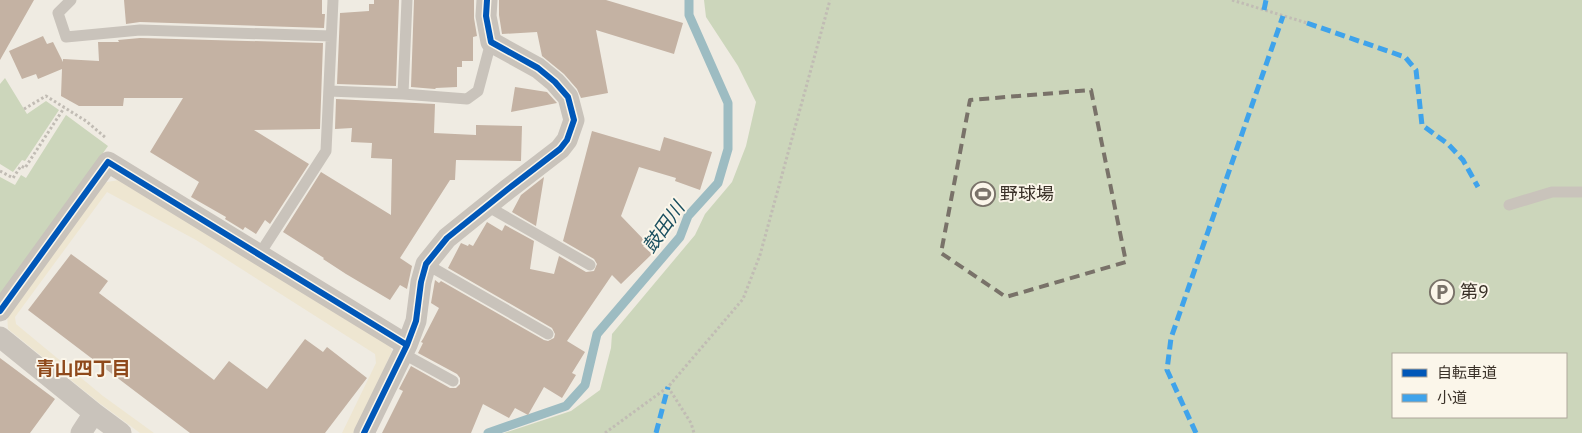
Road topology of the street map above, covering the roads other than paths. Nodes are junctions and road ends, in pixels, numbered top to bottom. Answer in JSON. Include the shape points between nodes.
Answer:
{"nodes":[{"id":1,"x":71,"y":0,"type":"edge"},
{"id":2,"x":333,"y":0,"type":"edge"},
{"id":3,"x":407,"y":0,"type":"edge"},
{"id":4,"x":487,"y":0,"type":"edge"},
{"id":5,"x":331,"y":36,"type":"junction"},
{"id":6,"x":491,"y":42,"type":"junction"},
{"id":7,"x":328,"y":91,"type":"junction"},
{"id":8,"x":403,"y":94,"type":"junction"},
{"id":9,"x":1582,"y":192,"type":"edge"},
{"id":10,"x":1509,"y":205,"type":"dead end"},
{"id":11,"x":486,"y":206,"type":"junction"},
{"id":12,"x":258,"y":255,"type":"junction"},
{"id":13,"x":426,"y":264,"type":"junction"},
{"id":14,"x":590,"y":265,"type":"dead end"},
{"id":15,"x":0,"y":310,"type":"edge"},
{"id":16,"x":548,"y":334,"type":"dead end"},
{"id":17,"x":0,"y":338,"type":"edge"},
{"id":18,"x":404,"y":349,"type":"junction"},
{"id":19,"x":453,"y":381,"type":"dead end"},
{"id":20,"x":94,"y":413,"type":"junction"},
{"id":21,"x":81,"y":433,"type":"edge"},
{"id":22,"x":121,"y":433,"type":"edge"},
{"id":23,"x":364,"y":433,"type":"edge"}],
"edges":[{"from":1,"to":5,"type":"lane","via":[[58,13],[66,37],[140,30]]},
{"from":2,"to":5,"type":"lane"},
{"from":3,"to":8,"type":"lane"},
{"from":4,"to":6,"type":"street","via":[[486,16]]},
{"from":5,"to":7,"type":"lane"},
{"from":6,"to":8,"type":"lane","via":[[478,91],[468,99]]},
{"from":6,"to":11,"type":"street","via":[[556,82],[568,97],[574,120],[560,150]]},
{"from":7,"to":8,"type":"lane"},
{"from":7,"to":12,"type":"lane","via":[[326,151]]},
{"from":9,"to":10,"type":"lane","via":[[1552,192]]},
{"from":11,"to":13,"type":"street","via":[[447,238]]},
{"from":11,"to":14,"type":"lane"},
{"from":12,"to":15,"type":"street","via":[[108,162]]},
{"from":12,"to":18,"type":"street"},
{"from":13,"to":16,"type":"lane"},
{"from":13,"to":18,"type":"street","via":[[416,321]]},
{"from":17,"to":20,"type":"street"},
{"from":18,"to":19,"type":"lane"},
{"from":18,"to":23,"type":"street"},
{"from":20,"to":21,"type":"street"},
{"from":20,"to":22,"type":"street"}]}
